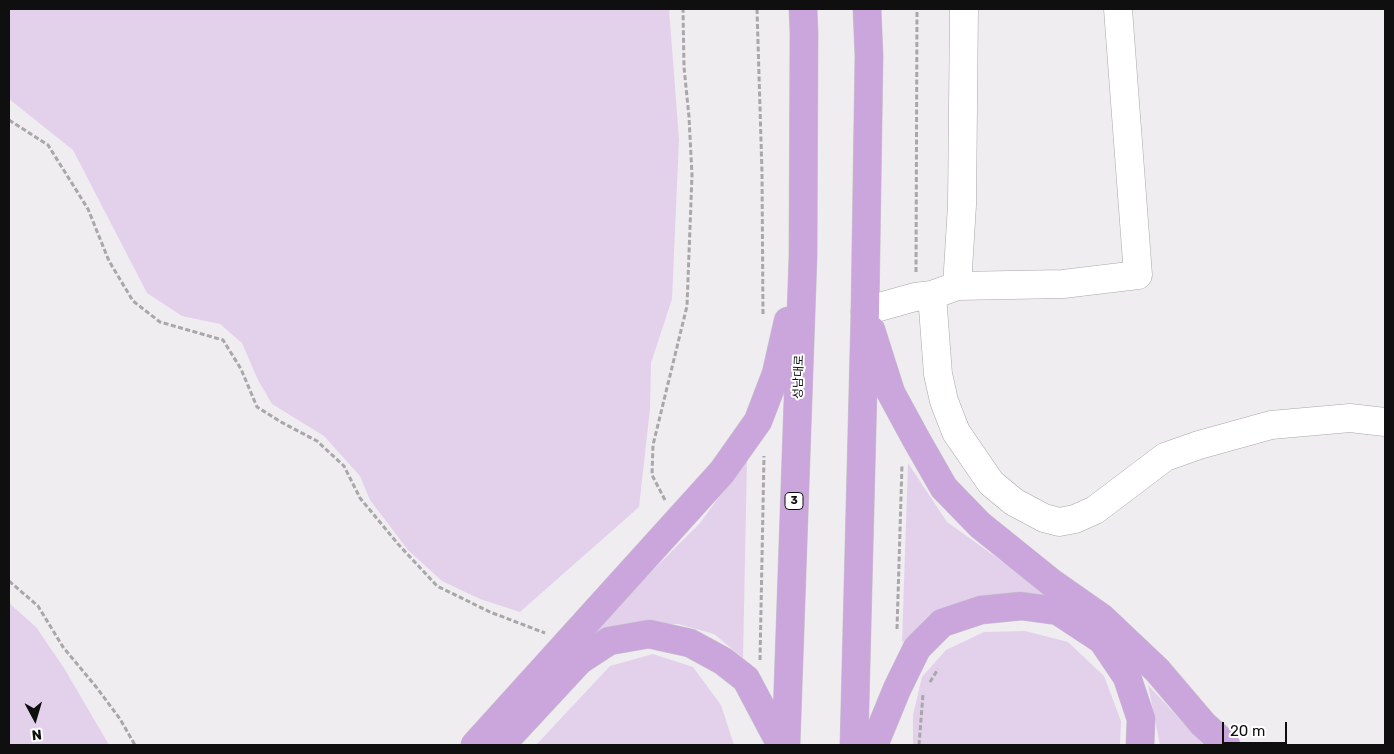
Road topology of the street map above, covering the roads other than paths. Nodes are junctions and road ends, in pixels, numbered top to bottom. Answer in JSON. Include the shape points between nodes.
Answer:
{"nodes":[{"id":1,"x":803,"y":9,"type":"edge"},
{"id":2,"x":867,"y":9,"type":"edge"},
{"id":3,"x":964,"y":9,"type":"edge"},
{"id":4,"x":1118,"y":9,"type":"edge"},
{"id":5,"x":803,"y":256,"type":"junction"},
{"id":6,"x":935,"y":293,"type":"junction"},
{"id":7,"x":865,"y":311,"type":"junction"},
{"id":8,"x":1385,"y":422,"type":"edge"},
{"id":9,"x":475,"y":745,"type":"edge"},
{"id":10,"x":501,"y":745,"type":"edge"},
{"id":11,"x":781,"y":745,"type":"edge"},
{"id":12,"x":786,"y":745,"type":"edge"},
{"id":13,"x":854,"y":745,"type":"edge"},
{"id":14,"x":874,"y":745,"type":"edge"},
{"id":15,"x":1140,"y":745,"type":"edge"},
{"id":16,"x":1226,"y":745,"type":"edge"}],
"edges":[{"from":1,"to":5,"type":"main road","name":"성남대로","number":"3"},
{"from":2,"to":7,"type":"main road"},
{"from":3,"to":6,"type":"lane","via":[[962,205]]},
{"from":4,"to":6,"type":"lane","via":[[1138,275]]},
{"from":5,"to":9,"type":"main road","via":[[776,374],[758,421],[722,472]]},
{"from":5,"to":12,"type":"main road","name":"성남대로","number":"3"},
{"from":6,"to":7,"type":"lane"},
{"from":6,"to":8,"type":"lane","via":[[938,374],[956,432],[991,483],[1014,502],[1044,518],[1059,522],[1096,510],[1165,456],[1199,445],[1271,425],[1350,418]]},
{"from":7,"to":13,"type":"main road"},
{"from":7,"to":16,"type":"main road","via":[[891,393],[944,488],[988,531],[1052,583],[1102,618],[1157,670],[1202,724]]},
{"from":10,"to":11,"type":"main road","via":[[580,660],[609,641],[649,634],[690,642],[746,679]]},
{"from":14,"to":15,"type":"main road","via":[[917,648],[942,623],[981,610],[1021,606],[1058,611],[1102,640],[1127,677],[1141,719]]}]}
